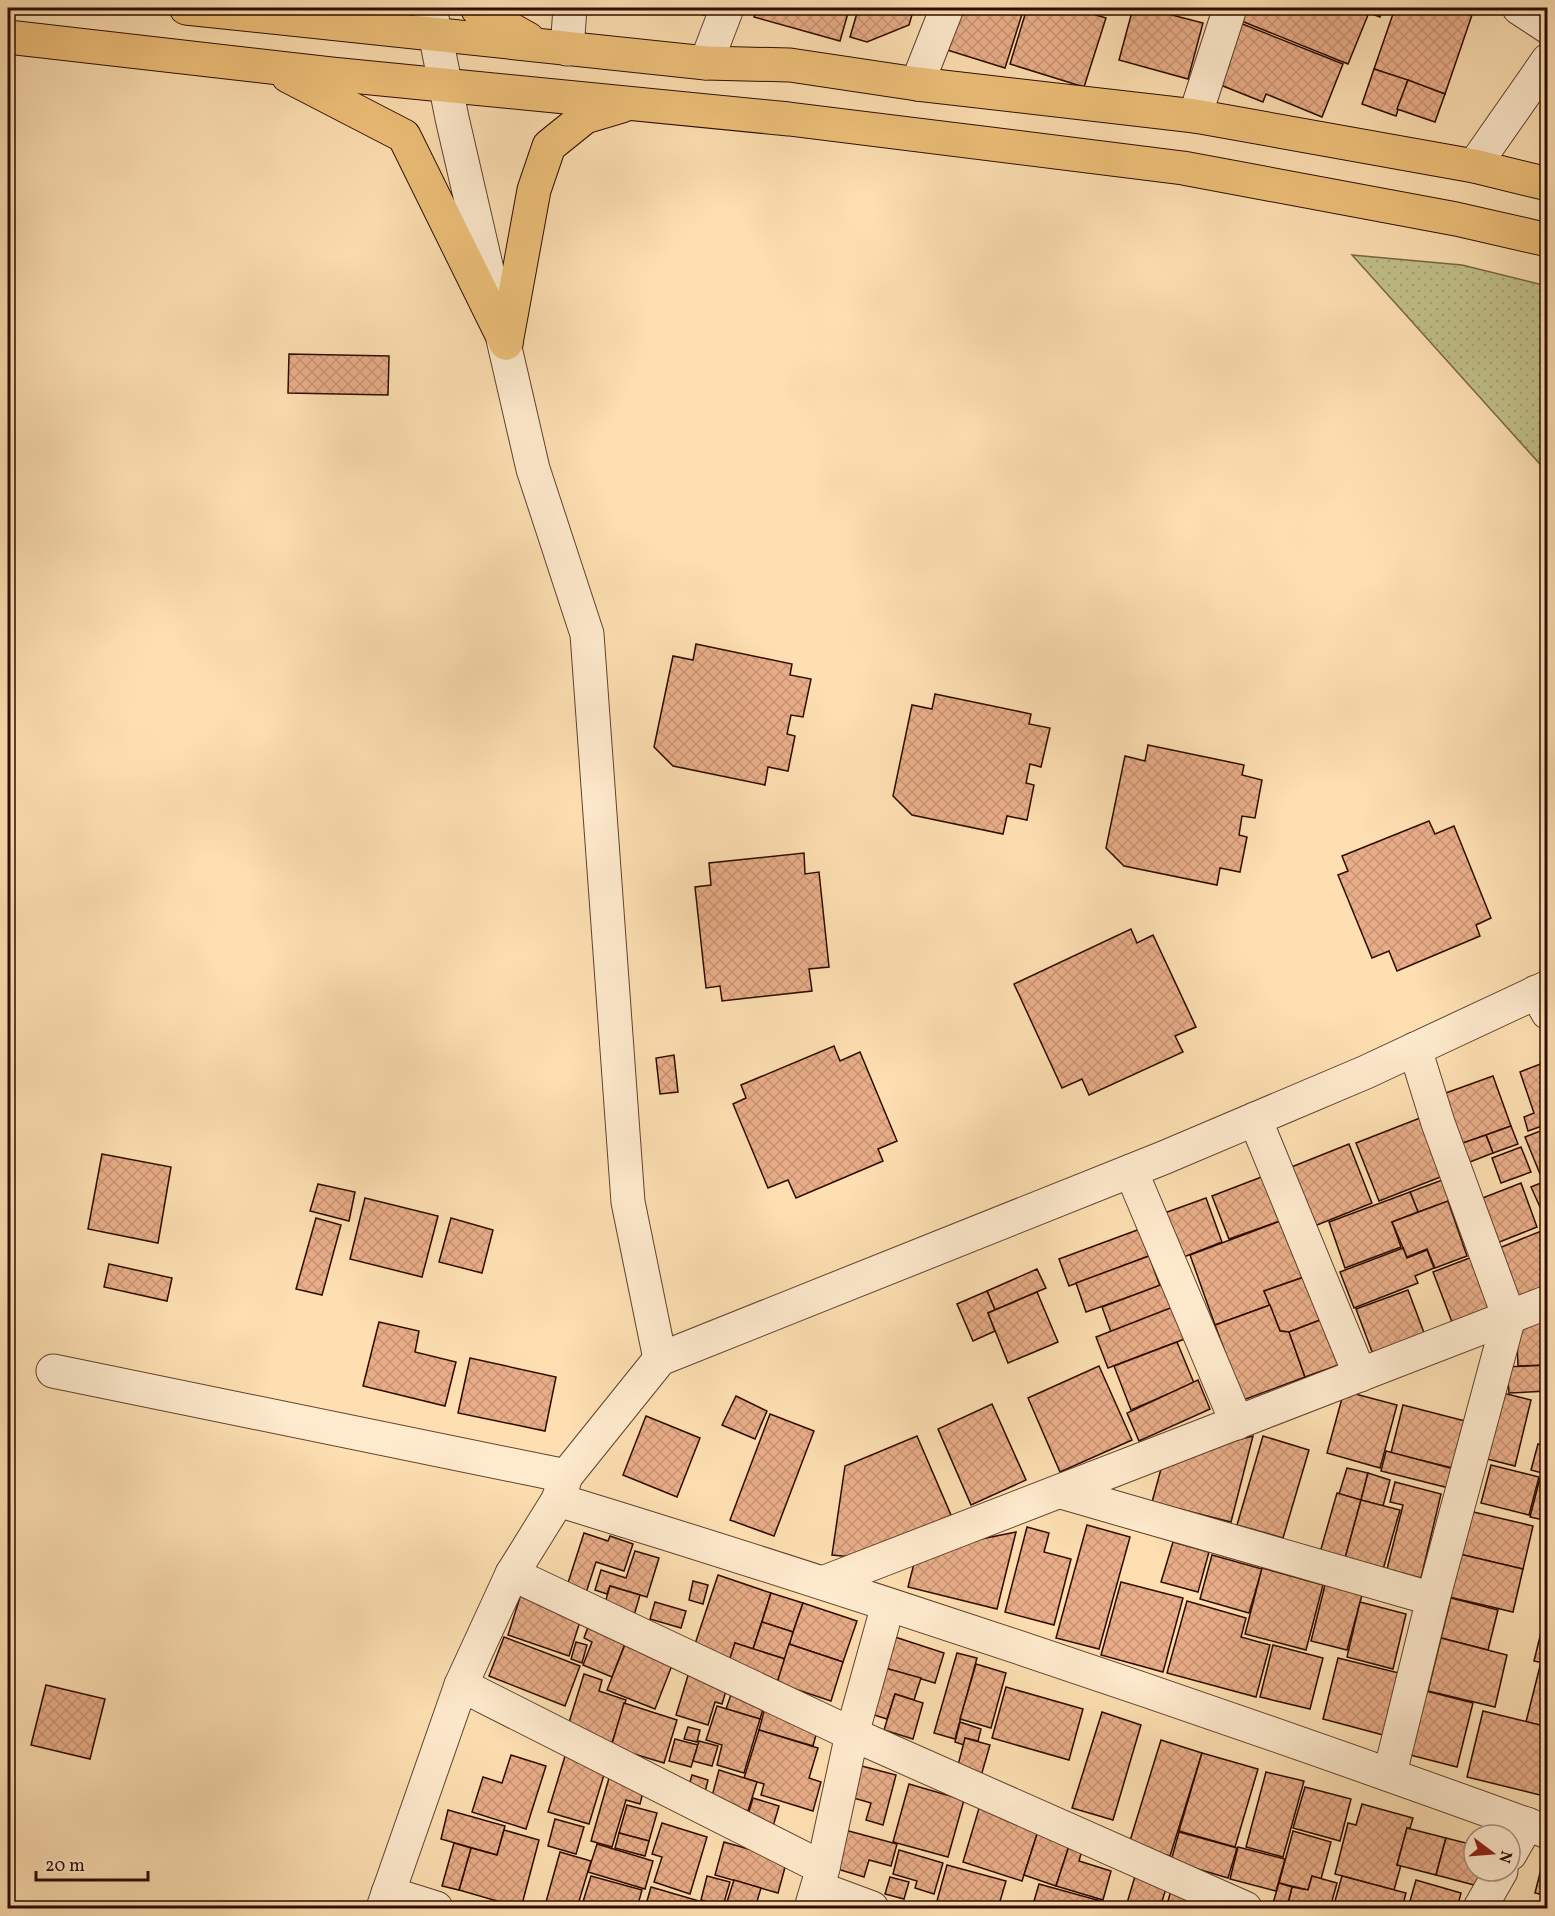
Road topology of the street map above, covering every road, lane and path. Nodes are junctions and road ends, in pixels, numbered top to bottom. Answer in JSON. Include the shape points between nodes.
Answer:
{"nodes":[{"id":1,"x":186,"y":8,"type":"edge"},
{"id":2,"x":477,"y":8,"type":"edge"},
{"id":3,"x":570,"y":8,"type":"edge"},
{"id":4,"x":726,"y":8,"type":"edge"},
{"id":5,"x":947,"y":8,"type":"edge"},
{"id":6,"x":1230,"y":8,"type":"edge"},
{"id":7,"x":1519,"y":8,"type":"edge"},
{"id":8,"x":433,"y":21,"type":"edge"},
{"id":9,"x":1548,"y":27,"type":"edge"},
{"id":10,"x":8,"y":37,"type":"edge"},
{"id":11,"x":554,"y":47,"type":"junction"},
{"id":12,"x":1548,"y":60,"type":"edge"},
{"id":13,"x":706,"y":63,"type":"junction"},
{"id":14,"x":270,"y":67,"type":"junction"},
{"id":15,"x":917,"y":84,"type":"junction"},
{"id":16,"x":445,"y":85,"type":"junction"},
{"id":17,"x":633,"y":103,"type":"junction"},
{"id":18,"x":1196,"y":116,"type":"junction"},
{"id":19,"x":1474,"y":166,"type":"junction"},
{"id":20,"x":1548,"y":184,"type":"edge"},
{"id":21,"x":1548,"y":240,"type":"edge"},
{"id":22,"x":506,"y":343,"type":"junction"},
{"id":23,"x":1544,"y":997,"type":"edge"},
{"id":24,"x":1415,"y":1049,"type":"junction"},
{"id":25,"x":1255,"y":1119,"type":"junction"},
{"id":26,"x":1131,"y":1171,"type":"junction"},
{"id":27,"x":1548,"y":1302,"type":"edge"},
{"id":28,"x":1509,"y":1317,"type":"junction"},
{"id":29,"x":660,"y":1359,"type":"junction"},
{"id":30,"x":53,"y":1371,"type":"dead end"},
{"id":31,"x":1359,"y":1375,"type":"junction"},
{"id":32,"x":1237,"y":1423,"type":"junction"},
{"id":33,"x":562,"y":1488,"type":"junction"},
{"id":34,"x":1061,"y":1492,"type":"junction"},
{"id":35,"x":512,"y":1574,"type":"junction"},
{"id":36,"x":825,"y":1582,"type":"junction"},
{"id":37,"x":1433,"y":1599,"type":"junction"},
{"id":38,"x":888,"y":1605,"type":"junction"},
{"id":39,"x":461,"y":1685,"type":"junction"},
{"id":40,"x":852,"y":1734,"type":"junction"},
{"id":41,"x":1390,"y":1773,"type":"junction"},
{"id":42,"x":1537,"y":1828,"type":"edge"},
{"id":43,"x":1522,"y":1842,"type":"edge"},
{"id":44,"x":1494,"y":1883,"type":"edge"},
{"id":45,"x":818,"y":1888,"type":"edge"},
{"id":46,"x":385,"y":1900,"type":"edge"},
{"id":47,"x":436,"y":1908,"type":"edge"},
{"id":48,"x":872,"y":1908,"type":"edge"},
{"id":49,"x":1245,"y":1908,"type":"edge"},
{"id":50,"x":1480,"y":1908,"type":"edge"}],
"edges":[{"from":1,"to":8,"type":"main road"},
{"from":2,"to":11,"type":"main road"},
{"from":3,"to":11,"type":"street"},
{"from":4,"to":13,"type":"street"},
{"from":5,"to":15,"type":"street"},
{"from":6,"to":18,"type":"street"},
{"from":7,"to":9,"type":"street"},
{"from":8,"to":11,"type":"main road"},
{"from":8,"to":16,"type":"street"},
{"from":10,"to":14,"type":"main road"},
{"from":11,"to":13,"type":"main road"},
{"from":12,"to":19,"type":"street"},
{"from":13,"to":15,"type":"main road","via":[[790,65]]},
{"from":14,"to":16,"type":"main road"},
{"from":14,"to":22,"type":"main road","via":[[404,136]]},
{"from":15,"to":18,"type":"main road"},
{"from":16,"to":17,"type":"main road"},
{"from":16,"to":22,"type":"street"},
{"from":17,"to":21,"type":"main road","via":[[1183,168]]},
{"from":17,"to":22,"type":"main road","via":[[585,117],[549,146],[534,190]]},
{"from":18,"to":19,"type":"main road"},
{"from":19,"to":20,"type":"main road"},
{"from":22,"to":29,"type":"street","via":[[533,469],[587,634],[628,1202]]},
{"from":23,"to":24,"type":"street"},
{"from":24,"to":25,"type":"street"},
{"from":24,"to":28,"type":"street"},
{"from":25,"to":26,"type":"street"},
{"from":25,"to":31,"type":"street"},
{"from":26,"to":29,"type":"street"},
{"from":26,"to":32,"type":"street"},
{"from":27,"to":28,"type":"street"},
{"from":28,"to":31,"type":"street"},
{"from":28,"to":37,"type":"street"},
{"from":29,"to":33,"type":"street"},
{"from":30,"to":33,"type":"street"},
{"from":31,"to":32,"type":"street"},
{"from":32,"to":34,"type":"street"},
{"from":33,"to":35,"type":"street"},
{"from":33,"to":36,"type":"street"},
{"from":34,"to":36,"type":"street"},
{"from":34,"to":37,"type":"street"},
{"from":35,"to":39,"type":"street"},
{"from":35,"to":40,"type":"street"},
{"from":36,"to":38,"type":"street"},
{"from":37,"to":41,"type":"street"},
{"from":38,"to":40,"type":"street"},
{"from":38,"to":41,"type":"street"},
{"from":39,"to":45,"type":"street"},
{"from":39,"to":46,"type":"street"},
{"from":40,"to":45,"type":"street"},
{"from":40,"to":49,"type":"street"},
{"from":41,"to":42,"type":"street"},
{"from":42,"to":43,"type":"street"},
{"from":44,"to":50,"type":"street"},
{"from":45,"to":48,"type":"street"},
{"from":46,"to":47,"type":"street"}]}
